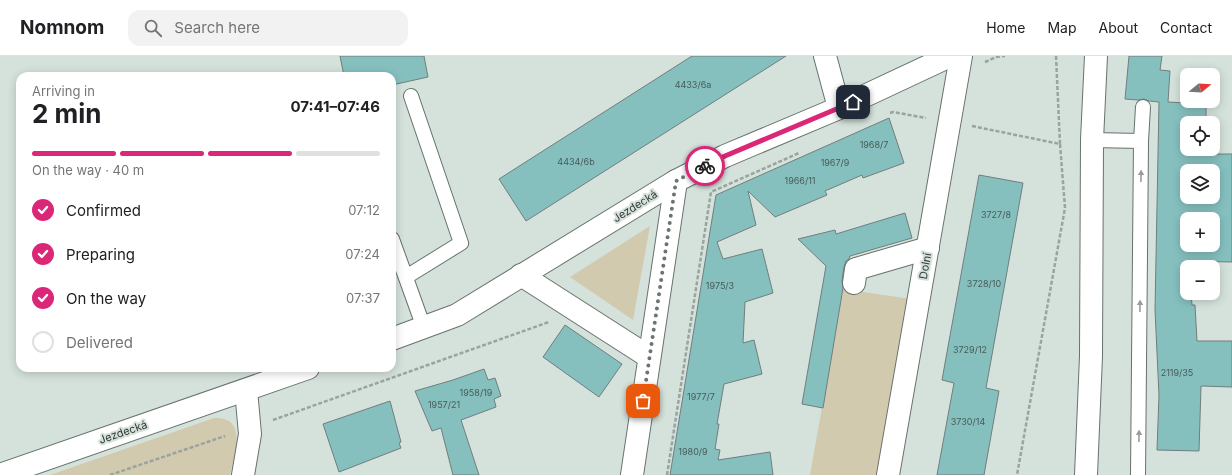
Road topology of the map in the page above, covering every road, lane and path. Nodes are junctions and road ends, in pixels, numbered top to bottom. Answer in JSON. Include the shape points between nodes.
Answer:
{"nodes":[{"id":1,"x":825,"y":56,"type":"edge"},
{"id":2,"x":950,"y":56,"type":"edge"},
{"id":3,"x":961,"y":56,"type":"edge"},
{"id":4,"x":1056,"y":56,"type":"edge"},
{"id":5,"x":1096,"y":56,"type":"edge"},
{"id":6,"x":411,"y":96,"type":"dead end"},
{"id":7,"x":1143,"y":106,"type":"dead end"},
{"id":8,"x":839,"y":108,"type":"junction"},
{"id":9,"x":885,"y":115,"type":"dead end"},
{"id":10,"x":950,"y":122,"type":"junction"},
{"id":11,"x":1092,"y":140,"type":"junction"},
{"id":12,"x":1141,"y":141,"type":"junction"},
{"id":13,"x":1060,"y":144,"type":"junction"},
{"id":14,"x":806,"y":150,"type":"dead end"},
{"id":15,"x":676,"y":181,"type":"junction"},
{"id":16,"x":928,"y":248,"type":"junction"},
{"id":17,"x":396,"y":250,"type":"edge"},
{"id":18,"x":521,"y":275,"type":"junction"},
{"id":19,"x":406,"y":277,"type":"junction"},
{"id":20,"x":854,"y":283,"type":"dead end"},
{"id":21,"x":554,"y":320,"type":"dead end"},
{"id":22,"x":424,"y":328,"type":"junction"},
{"id":23,"x":396,"y":338,"type":"edge"},
{"id":24,"x":649,"y":357,"type":"junction"},
{"id":25,"x":297,"y":372,"type":"edge"},
{"id":26,"x":246,"y":390,"type":"junction"},
{"id":27,"x":250,"y":428,"type":"junction"},
{"id":28,"x":0,"y":475,"type":"edge"},
{"id":29,"x":110,"y":475,"type":"edge"},
{"id":30,"x":243,"y":475,"type":"edge"},
{"id":31,"x":632,"y":475,"type":"edge"},
{"id":32,"x":667,"y":475,"type":"edge"},
{"id":33,"x":888,"y":475,"type":"edge"},
{"id":34,"x":1017,"y":475,"type":"edge"},
{"id":35,"x":1086,"y":475,"type":"edge"},
{"id":36,"x":1138,"y":475,"type":"edge"}],
"edges":[{"from":1,"to":8,"type":"street"},
{"from":2,"to":8,"type":"street","name":"Jezdecká"},
{"from":3,"to":10,"type":"street","name":"Dolní"},
{"from":4,"to":13,"type":"path"},
{"from":5,"to":11,"type":"street"},
{"from":6,"to":19,"type":"lane","via":[[461,244]]},
{"from":7,"to":12,"type":"lane"},
{"from":8,"to":15,"type":"street","name":"Jezdecká","via":[[725,156]]},
{"from":9,"to":10,"type":"path","via":[[892,112]]},
{"from":10,"to":13,"type":"path"},
{"from":10,"to":16,"type":"street","name":"Dolní"},
{"from":11,"to":12,"type":"lane"},
{"from":11,"to":35,"type":"street","via":[[1091,356]]},
{"from":36,"to":12,"type":"lane","one_way":true},
{"from":13,"to":34,"type":"path","via":[[1065,208]]},
{"from":14,"to":32,"type":"path","via":[[711,192]]},
{"from":15,"to":18,"type":"street","name":"Jezdecká"},
{"from":15,"to":24,"type":"street"},
{"from":16,"to":20,"type":"street","via":[[856,269]]},
{"from":16,"to":33,"type":"street","name":"Dolní"},
{"from":17,"to":19,"type":"lane"},
{"from":18,"to":22,"type":"street","name":"Jezdecká","via":[[458,315]]},
{"from":18,"to":24,"type":"street"},
{"from":19,"to":22,"type":"lane"},
{"from":21,"to":27,"type":"path"},
{"from":22,"to":23,"type":"street","name":"Jezdecká"},
{"from":24,"to":31,"type":"street"},
{"from":25,"to":26,"type":"street","name":"Jezdecká"},
{"from":26,"to":27,"type":"street"},
{"from":26,"to":28,"type":"street","name":"Jezdecká"},
{"from":27,"to":29,"type":"path"},
{"from":27,"to":30,"type":"street"}]}
